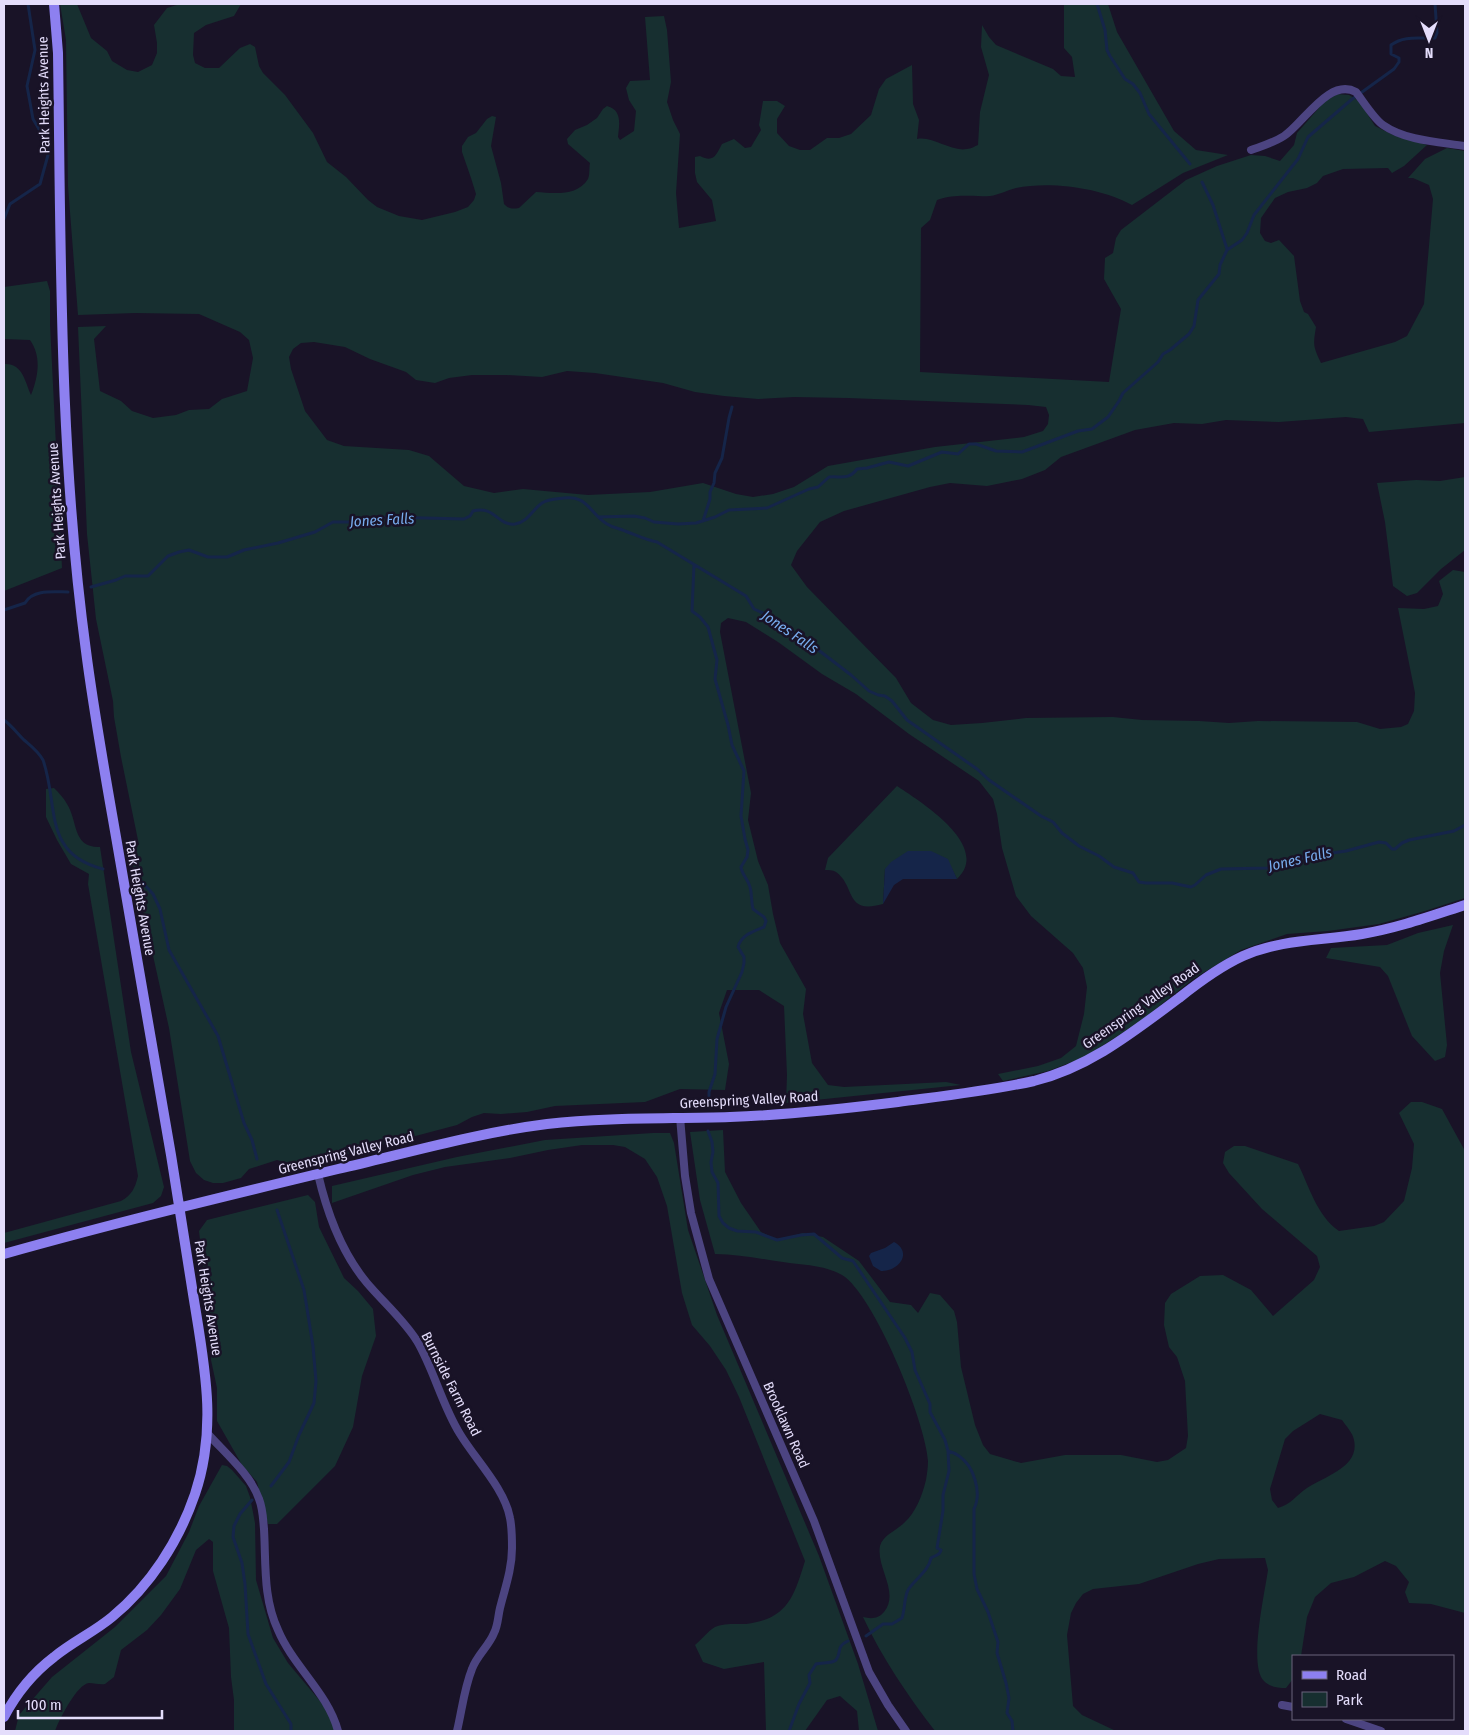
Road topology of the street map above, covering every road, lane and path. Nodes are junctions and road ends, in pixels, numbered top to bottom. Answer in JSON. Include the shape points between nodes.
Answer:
{"nodes":[{"id":1,"x":54,"y":4,"type":"edge"},
{"id":2,"x":1465,"y":146,"type":"edge"},
{"id":3,"x":1251,"y":150,"type":"dead end"},
{"id":4,"x":1465,"y":905,"type":"edge"},
{"id":5,"x":680,"y":1117,"type":"junction"},
{"id":6,"x":318,"y":1174,"type":"junction"},
{"id":7,"x":179,"y":1207,"type":"junction"},
{"id":8,"x":4,"y":1254,"type":"edge"},
{"id":9,"x":208,"y":1434,"type":"junction"},
{"id":10,"x":1282,"y":1705,"type":"dead end"},
{"id":11,"x":1292,"y":1707,"type":"edge"},
{"id":12,"x":4,"y":1717,"type":"edge"},
{"id":13,"x":1349,"y":1720,"type":"edge"},
{"id":14,"x":338,"y":1731,"type":"edge"},
{"id":15,"x":458,"y":1731,"type":"edge"},
{"id":16,"x":906,"y":1731,"type":"edge"},
{"id":17,"x":1381,"y":1731,"type":"edge"}],
"edges":[{"from":1,"to":7,"type":"main road","name":"Park Heights Avenue","via":[[58,53],[64,380],[76,563],[102,759]]},
{"from":2,"to":3,"type":"street","via":[[1399,133],[1382,125],[1356,92],[1344,89],[1316,104],[1285,136]]},
{"from":4,"to":5,"type":"main road","name":"Greenspring Valley Road","via":[[1378,931],[1292,941],[1257,950],[1223,966],[1098,1055],[1056,1075],[958,1095],[859,1107],[773,1115]]},
{"from":5,"to":6,"type":"main road","name":"Greenspring Valley Road","via":[[589,1120],[510,1130]]},
{"from":5,"to":16,"type":"street","name":"Brooklawn Road","via":[[684,1176],[709,1279],[814,1521],[869,1672]]},
{"from":6,"to":7,"type":"main road","name":"Greenspring Valley Road"},
{"from":6,"to":15,"type":"street","name":"Burnside Farm Road","via":[[325,1206],[344,1248],[367,1283],[417,1341],[458,1431],[494,1483],[510,1516],[512,1564],[494,1633],[472,1669]]},
{"from":7,"to":8,"type":"main road","name":"Greenspring Valley Road"},
{"from":7,"to":9,"type":"main road","name":"Park Heights Avenue","via":[[205,1368]]},
{"from":9,"to":12,"type":"main road","name":"Park Heights Avenue","via":[[194,1497],[176,1538],[152,1577],[125,1606],[33,1675]]},
{"from":9,"to":14,"type":"street","via":[[245,1475],[260,1500],[271,1614],[287,1650],[327,1705]]},
{"from":10,"to":11,"type":"street"},
{"from":13,"to":17,"type":"street"}]}
